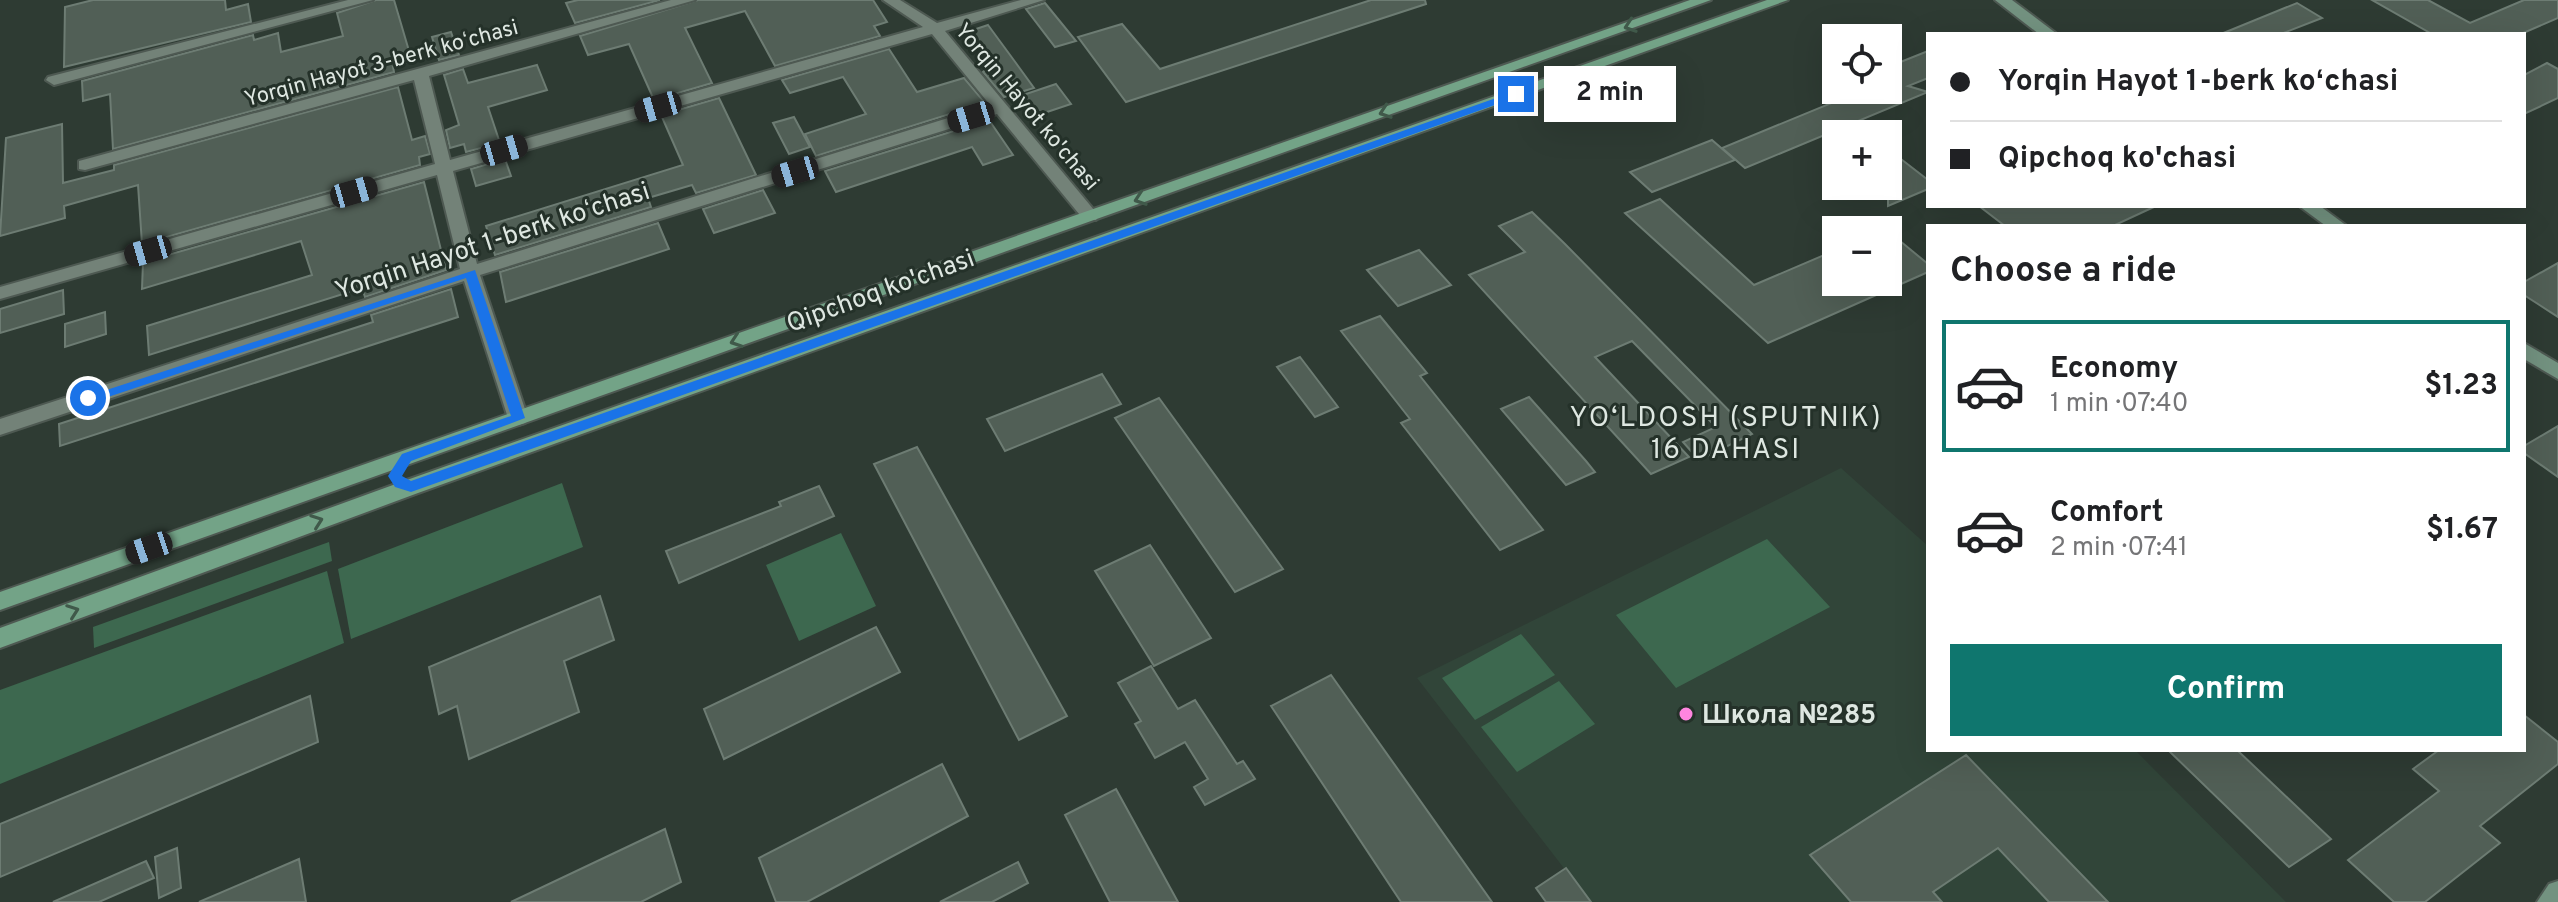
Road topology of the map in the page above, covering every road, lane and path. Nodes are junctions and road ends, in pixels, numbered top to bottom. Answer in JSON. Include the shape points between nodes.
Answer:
{"nodes":[{"id":1,"x":366,"y":0,"type":"edge"},
{"id":2,"x":688,"y":0,"type":"edge"},
{"id":3,"x":890,"y":0,"type":"edge"},
{"id":4,"x":1037,"y":0,"type":"edge"},
{"id":5,"x":1704,"y":0,"type":"edge"},
{"id":6,"x":1781,"y":0,"type":"edge"},
{"id":7,"x":2002,"y":0,"type":"edge"},
{"id":8,"x":936,"y":29,"type":"junction"},
{"id":9,"x":2046,"y":32,"type":"edge"},
{"id":10,"x":421,"y":75,"type":"junction"},
{"id":11,"x":54,"y":80,"type":"dead end"},
{"id":12,"x":1001,"y":107,"type":"junction"},
{"id":13,"x":85,"y":165,"type":"dead end"},
{"id":14,"x":443,"y":167,"type":"junction"},
{"id":15,"x":2311,"y":208,"type":"edge"},
{"id":16,"x":1090,"y":216,"type":"junction"},
{"id":17,"x":2335,"y":224,"type":"edge"},
{"id":18,"x":470,"y":272,"type":"junction"},
{"id":19,"x":0,"y":293,"type":"edge"},
{"id":20,"x":800,"y":319,"type":"junction"},
{"id":21,"x":813,"y":344,"type":"junction"},
{"id":22,"x":2526,"y":351,"type":"edge"},
{"id":23,"x":2558,"y":372,"type":"edge"},
{"id":24,"x":518,"y":418,"type":"junction"},
{"id":25,"x":0,"y":427,"type":"edge"},
{"id":26,"x":406,"y":457,"type":"junction"},
{"id":27,"x":411,"y":487,"type":"junction"},
{"id":28,"x":0,"y":601,"type":"edge"},
{"id":29,"x":0,"y":638,"type":"edge"},
{"id":30,"x":2558,"y":893,"type":"edge"},
{"id":31,"x":2550,"y":902,"type":"edge"}],
"edges":[{"from":1,"to":11,"type":"street"},
{"from":2,"to":10,"type":"street","name":"Yorqin Hayot 3-berk koʻchasi"},
{"from":3,"to":8,"type":"street","name":"Yorqin Hayot ko'chasi"},
{"from":4,"to":8,"type":"street"},
{"from":5,"to":16,"type":"main road","name":"Qipchoq ko'chasi","one_way":true},
{"from":6,"to":21,"type":"main road","name":"Qipchoq ko'chasi"},
{"from":7,"to":9,"type":"street"},
{"from":8,"to":12,"type":"street","name":"Yorqin Hayot ko'chasi"},
{"from":8,"to":14,"type":"street"},
{"from":10,"to":13,"type":"street","name":"Yorqin Hayot 3-berk koʻchasi"},
{"from":10,"to":14,"type":"street"},
{"from":12,"to":16,"type":"street","name":"Yorqin Hayot ko'chasi"},
{"from":12,"to":18,"type":"street","name":"Yorqin Hayot 1-berk koʻchasi"},
{"from":14,"to":18,"type":"street"},
{"from":14,"to":19,"type":"street"},
{"from":15,"to":17,"type":"street"},
{"from":16,"to":20,"type":"main road","name":"Qipchoq ko'chasi"},
{"from":18,"to":24,"type":"street"},
{"from":18,"to":25,"type":"street","name":"Yorqin Hayot 1-berk koʻchasi"},
{"from":20,"to":21,"type":"main road","via":[[817,326]]},
{"from":20,"to":24,"type":"main road","name":"Qipchoq ko'chasi","one_way":true},
{"from":21,"to":27,"type":"main road","name":"Qipchoq ko'chasi"},
{"from":22,"to":23,"type":"street"},
{"from":24,"to":26,"type":"main road","name":"Qipchoq ko'chasi"},
{"from":26,"to":27,"type":"main road","via":[[395,476]]},
{"from":26,"to":28,"type":"main road","name":"Qipchoq ko'chasi"},
{"from":29,"to":27,"type":"main road","name":"Qipchoq ko'chasi","one_way":true},
{"from":30,"to":31,"type":"street"}]}
